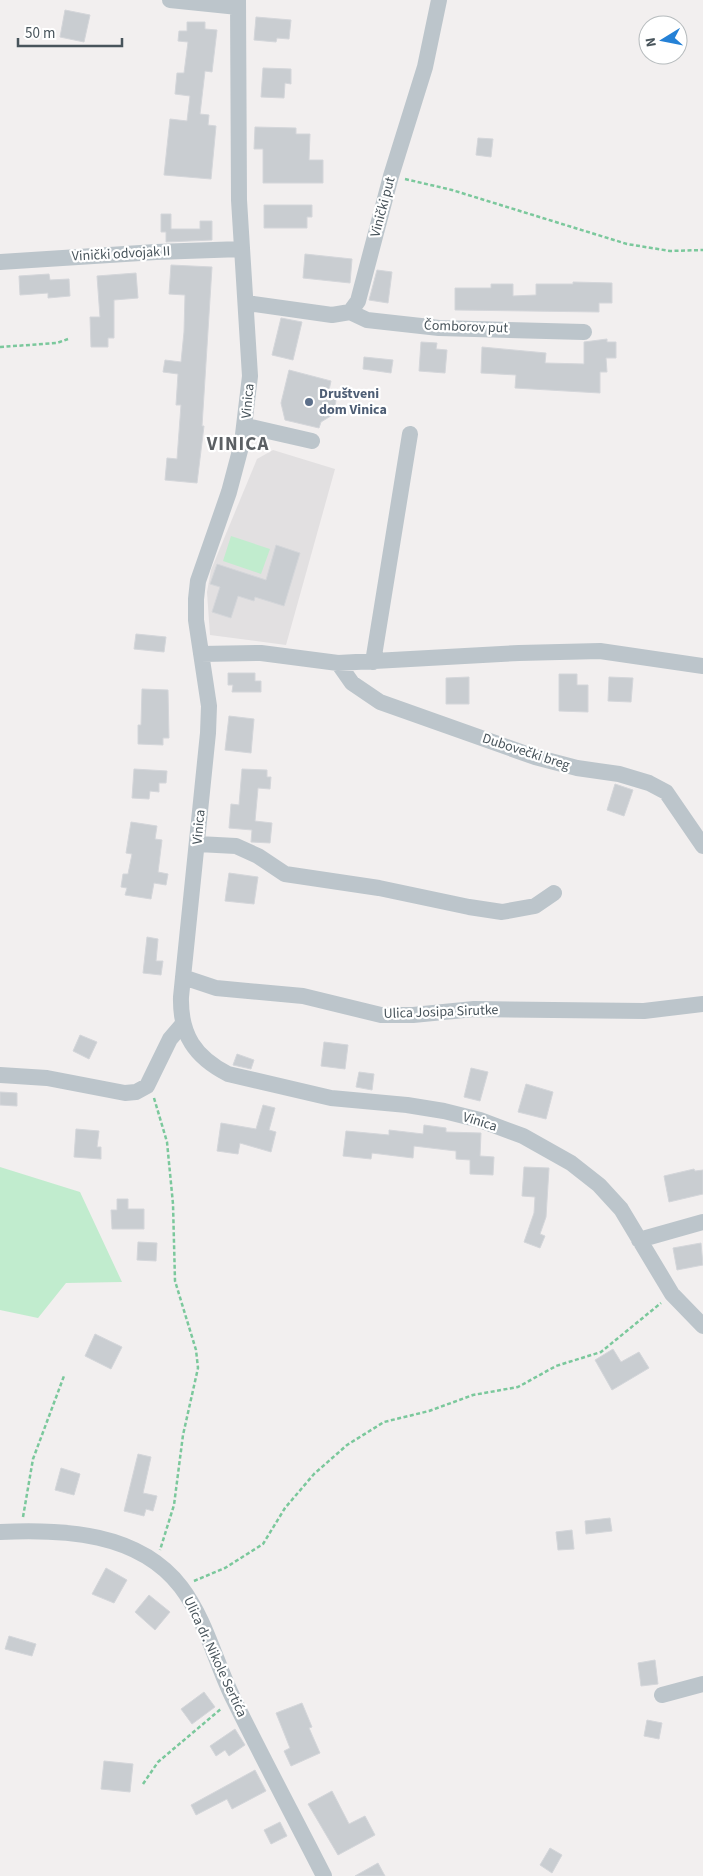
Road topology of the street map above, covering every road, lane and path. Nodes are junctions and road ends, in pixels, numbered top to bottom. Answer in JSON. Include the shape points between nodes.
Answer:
{"nodes":[{"id":1,"x":170,"y":0,"type":"edge"},
{"id":2,"x":439,"y":0,"type":"edge"},
{"id":3,"x":238,"y":4,"type":"edge"},
{"id":4,"x":391,"y":176,"type":"junction"},
{"id":5,"x":242,"y":249,"type":"junction"},
{"id":6,"x":703,"y":250,"type":"edge"},
{"id":7,"x":0,"y":262,"type":"edge"},
{"id":8,"x":247,"y":303,"type":"junction"},
{"id":9,"x":350,"y":312,"type":"junction"},
{"id":10,"x":584,"y":332,"type":"dead end"},
{"id":11,"x":68,"y":339,"type":"dead end"},
{"id":12,"x":0,"y":348,"type":"edge"},
{"id":13,"x":246,"y":426,"type":"junction"},
{"id":14,"x":410,"y":434,"type":"dead end"},
{"id":15,"x":312,"y":441,"type":"dead end"},
{"id":16,"x":201,"y":654,"type":"junction"},
{"id":17,"x":373,"y":662,"type":"junction"},
{"id":18,"x":338,"y":663,"type":"junction"},
{"id":19,"x":703,"y":666,"type":"edge"},
{"id":20,"x":198,"y":844,"type":"junction"},
{"id":21,"x":703,"y":846,"type":"edge"},
{"id":22,"x":554,"y":893,"type":"dead end"},
{"id":23,"x":183,"y":978,"type":"junction"},
{"id":24,"x":703,"y":1004,"type":"edge"},
{"id":25,"x":182,"y":1025,"type":"junction"},
{"id":26,"x":0,"y":1075,"type":"edge"},
{"id":27,"x":147,"y":1086,"type":"junction"},
{"id":28,"x":703,"y":1222,"type":"edge"},
{"id":29,"x":639,"y":1240,"type":"junction"},
{"id":30,"x":672,"y":1294,"type":"junction"},
{"id":31,"x":703,"y":1326,"type":"edge"},
{"id":32,"x":64,"y":1376,"type":"dead end"},
{"id":33,"x":20,"y":1531,"type":"junction"},
{"id":34,"x":0,"y":1532,"type":"edge"},
{"id":35,"x":156,"y":1563,"type":"junction"},
{"id":36,"x":181,"y":1587,"type":"junction"},
{"id":37,"x":703,"y":1684,"type":"edge"},
{"id":38,"x":662,"y":1695,"type":"dead end"},
{"id":39,"x":233,"y":1698,"type":"junction"},
{"id":40,"x":142,"y":1784,"type":"dead end"},
{"id":41,"x":324,"y":1876,"type":"edge"}],
"edges":[{"from":1,"to":3,"type":"street"},
{"from":2,"to":4,"type":"street","name":"Vinički put","via":[[426,67]]},
{"from":3,"to":5,"type":"street","name":"Vinica"},
{"from":4,"to":6,"type":"path","via":[[452,190],[626,244],[670,252]]},
{"from":4,"to":9,"type":"street","name":"Vinički put","via":[[358,301]]},
{"from":5,"to":7,"type":"street","name":"Vinički odvojak II"},
{"from":5,"to":8,"type":"street","name":"Vinica"},
{"from":8,"to":9,"type":"street","via":[[332,316]]},
{"from":8,"to":13,"type":"street","name":"Vinica","via":[[250,376]]},
{"from":9,"to":10,"type":"street","name":"Čomborov put","via":[[367,320],[439,328]]},
{"from":11,"to":12,"type":"path","via":[[58,343]]},
{"from":13,"to":15,"type":"street"},
{"from":13,"to":16,"type":"street","name":"Vinica","via":[[229,492],[198,581],[196,620]]},
{"from":14,"to":17,"type":"street"},
{"from":16,"to":18,"type":"street","via":[[261,653]]},
{"from":16,"to":20,"type":"street","name":"Vinica","via":[[209,715]]},
{"from":17,"to":18,"type":"street"},
{"from":17,"to":19,"type":"street","via":[[519,653],[600,652]]},
{"from":18,"to":21,"type":"street","name":"Dubovečki breg","via":[[352,682],[380,702],[535,757],[649,783],[666,792]]},
{"from":20,"to":22,"type":"street","via":[[236,846],[284,874],[379,888],[502,912],[535,906]]},
{"from":20,"to":23,"type":"street","name":"Vinica"},
{"from":23,"to":24,"type":"street","name":"Ulica Josipa Sirutke","via":[[216,988],[303,996],[381,1014],[413,1016],[474,1009],[644,1011]]},
{"from":23,"to":25,"type":"street","name":"Vinica"},
{"from":25,"to":27,"type":"street","via":[[166,1045]]},
{"from":25,"to":29,"type":"street","name":"Vinica","via":[[200,1054],[228,1074],[331,1098],[444,1111],[523,1136],[571,1162],[599,1185],[621,1209]]},
{"from":26,"to":27,"type":"street","via":[[47,1078],[125,1093]]},
{"from":27,"to":35,"type":"path","via":[[157,1104],[167,1142],[175,1281],[196,1350],[198,1368],[183,1435],[174,1505]]},
{"from":28,"to":29,"type":"street"},
{"from":29,"to":30,"type":"street","name":"Vinica"},
{"from":30,"to":31,"type":"street","name":"Vinica"},
{"from":30,"to":36,"type":"path","via":[[601,1352],[556,1366],[518,1387],[473,1395],[429,1412],[384,1422],[347,1444],[314,1474],[285,1508],[262,1544],[225,1568]]},
{"from":32,"to":33,"type":"path","via":[[33,1459]]},
{"from":33,"to":34,"type":"street","name":"Ulica dr. Nikole Sertića"},
{"from":33,"to":35,"type":"street","name":"Ulica dr. Nikole Sertića","via":[[58,1531],[96,1537],[130,1548]]},
{"from":35,"to":36,"type":"street","name":"Ulica dr. Nikole Sertića"},
{"from":36,"to":39,"type":"street","name":"Ulica dr. Nikole Sertića"},
{"from":37,"to":38,"type":"street"},
{"from":39,"to":40,"type":"path","via":[[158,1762]]},
{"from":39,"to":41,"type":"street","name":"Ulica dr. Nikole Sertića"}]}
